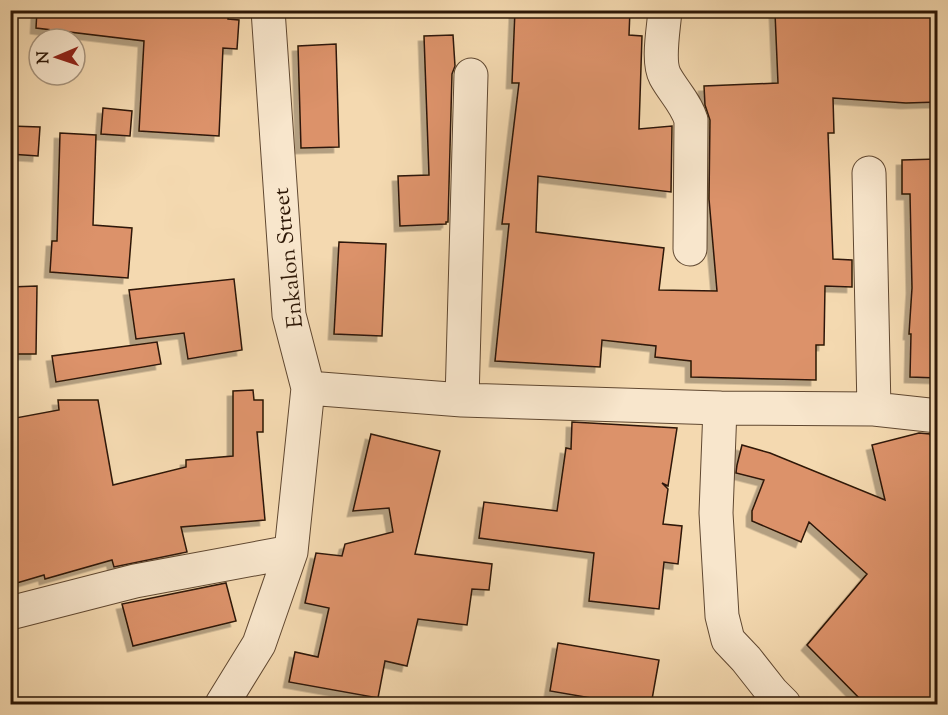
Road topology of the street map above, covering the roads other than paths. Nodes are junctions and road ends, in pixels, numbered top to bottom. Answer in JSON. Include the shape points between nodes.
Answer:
{"nodes":[{"id":1,"x":268,"y":10,"type":"edge"},
{"id":2,"x":665,"y":10,"type":"edge"},
{"id":3,"x":471,"y":75,"type":"dead end"},
{"id":4,"x":869,"y":173,"type":"dead end"},
{"id":5,"x":690,"y":249,"type":"dead end"},
{"id":6,"x":308,"y":388,"type":"junction"},
{"id":7,"x":462,"y":400,"type":"junction"},
{"id":8,"x":720,"y":408,"type":"junction"},
{"id":9,"x":874,"y":409,"type":"junction"},
{"id":10,"x":938,"y":416,"type":"edge"},
{"id":11,"x":291,"y":552,"type":"junction"},
{"id":12,"x":10,"y":613,"type":"edge"},
{"id":13,"x":222,"y":705,"type":"edge"},
{"id":14,"x":784,"y":705,"type":"edge"}],
"edges":[{"from":1,"to":6,"type":"street","name":"Enkalon Street","via":[[289,315]]},
{"from":2,"to":5,"type":"street","via":[[664,74],[691,120]]},
{"from":3,"to":7,"type":"street"},
{"from":4,"to":9,"type":"street"},
{"from":6,"to":7,"type":"street"},
{"from":6,"to":11,"type":"street","name":"Enkalon Street"},
{"from":7,"to":8,"type":"street"},
{"from":8,"to":9,"type":"street"},
{"from":8,"to":14,"type":"street","via":[[716,513],[722,616],[728,640]]},
{"from":9,"to":10,"type":"street"},
{"from":11,"to":12,"type":"street","via":[[135,581]]},
{"from":11,"to":13,"type":"street","name":"Enkalon Street","via":[[259,644]]}]}
